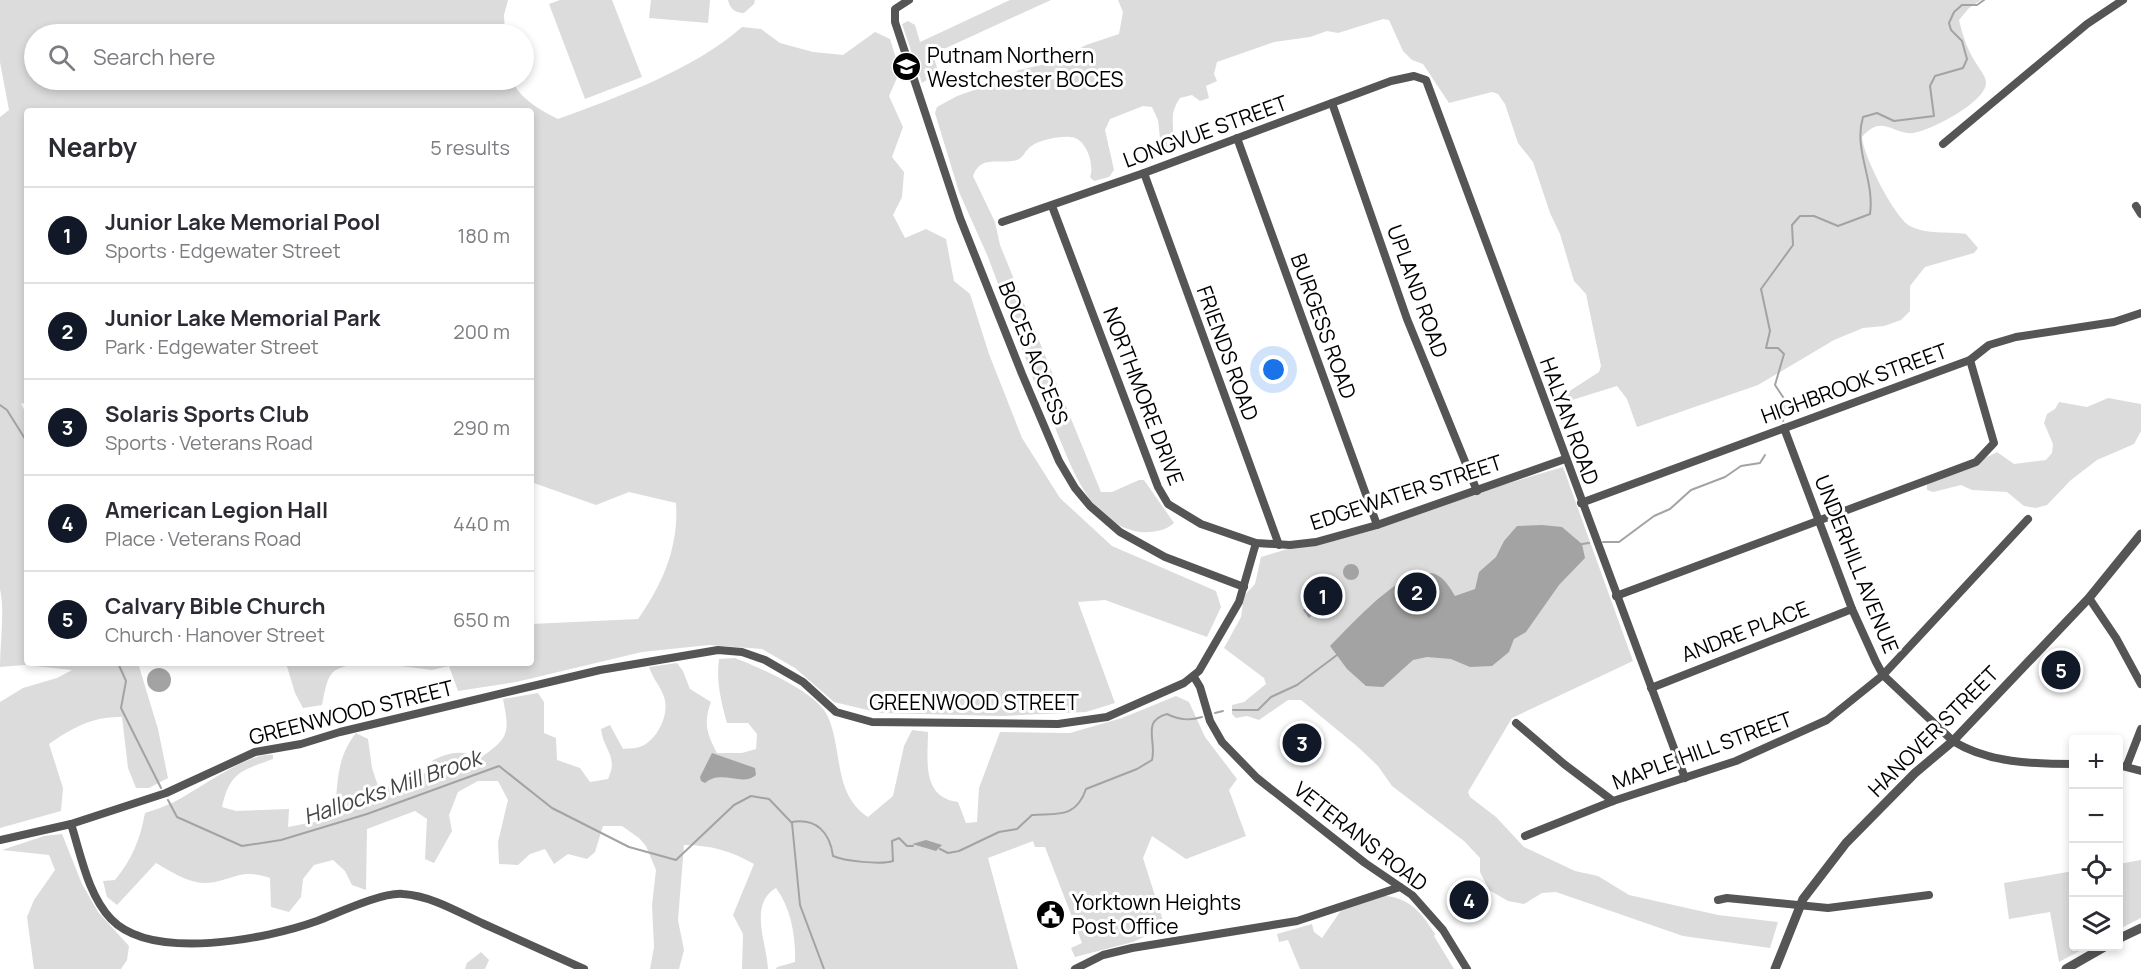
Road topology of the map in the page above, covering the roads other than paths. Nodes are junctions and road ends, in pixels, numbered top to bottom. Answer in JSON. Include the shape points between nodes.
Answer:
{"nodes":[{"id":1,"x":909,"y":0,"type":"edge"},
{"id":2,"x":2123,"y":0,"type":"edge"},
{"id":3,"x":1421,"y":77,"type":"joint"},
{"id":4,"x":1332,"y":103,"type":"junction"},
{"id":5,"x":1237,"y":138,"type":"junction"},
{"id":6,"x":1943,"y":144,"type":"dead end"},
{"id":7,"x":1144,"y":173,"type":"junction"},
{"id":8,"x":1052,"y":206,"type":"junction"},
{"id":9,"x":2136,"y":206,"type":"dead end"},
{"id":10,"x":2141,"y":214,"type":"edge"},
{"id":11,"x":1002,"y":222,"type":"dead end"},
{"id":12,"x":2141,"y":313,"type":"edge"},
{"id":13,"x":1970,"y":360,"type":"junction"},
{"id":14,"x":1784,"y":428,"type":"junction"},
{"id":15,"x":1565,"y":459,"type":"junction"},
{"id":16,"x":1477,"y":490,"type":"junction"},
{"id":17,"x":1581,"y":503,"type":"junction"},
{"id":18,"x":2028,"y":519,"type":"dead end"},
{"id":19,"x":1818,"y":520,"type":"junction"},
{"id":20,"x":1377,"y":525,"type":"junction"},
{"id":21,"x":2141,"y":534,"type":"edge"},
{"id":22,"x":1256,"y":543,"type":"junction"},
{"id":23,"x":1279,"y":545,"type":"junction"},
{"id":24,"x":1244,"y":587,"type":"junction"},
{"id":25,"x":1616,"y":596,"type":"junction"},
{"id":26,"x":2089,"y":598,"type":"junction"},
{"id":27,"x":1852,"y":609,"type":"junction"},
{"id":28,"x":1883,"y":675,"type":"junction"},
{"id":29,"x":1194,"y":677,"type":"junction"},
{"id":30,"x":2141,"y":684,"type":"edge"},
{"id":31,"x":1651,"y":688,"type":"junction"},
{"id":32,"x":1516,"y":723,"type":"dead end"},
{"id":33,"x":2141,"y":729,"type":"edge"},
{"id":34,"x":1953,"y":741,"type":"junction"},
{"id":35,"x":2123,"y":763,"type":"edge"},
{"id":36,"x":2069,"y":764,"type":"edge"},
{"id":37,"x":2123,"y":765,"type":"edge"},
{"id":38,"x":2141,"y":771,"type":"edge"},
{"id":39,"x":1685,"y":778,"type":"junction"},
{"id":40,"x":1613,"y":801,"type":"junction"},
{"id":41,"x":71,"y":824,"type":"junction"},
{"id":42,"x":1525,"y":836,"type":"dead end"},
{"id":43,"x":0,"y":840,"type":"edge"},
{"id":44,"x":1400,"y":887,"type":"junction"},
{"id":45,"x":1929,"y":895,"type":"dead end"},
{"id":46,"x":1718,"y":900,"type":"dead end"},
{"id":47,"x":1800,"y":908,"type":"junction"},
{"id":48,"x":2141,"y":928,"type":"edge"},
{"id":49,"x":2123,"y":937,"type":"edge"},
{"id":50,"x":2097,"y":951,"type":"edge"},
{"id":51,"x":584,"y":969,"type":"edge"},
{"id":52,"x":1075,"y":969,"type":"edge"},
{"id":53,"x":1467,"y":969,"type":"edge"},
{"id":54,"x":1775,"y":969,"type":"edge"},
{"id":55,"x":2066,"y":969,"type":"edge"}],
"edges":[{"from":1,"to":24,"type":"street","name":"BOCES ACCESS","via":[[895,9],[895,22],[960,218],[1059,461],[1090,506],[1120,532],[1164,557]]},
{"from":2,"to":6,"type":"street","via":[[2087,24]]},
{"from":3,"to":4,"type":"street","name":"LONGVUE STREET","via":[[1391,81]]},
{"from":3,"to":15,"type":"street","name":"HALYAN ROAD","via":[[1426,80]]},
{"from":4,"to":5,"type":"street","name":"LONGVUE STREET"},
{"from":4,"to":16,"type":"street","name":"UPLAND ROAD","via":[[1407,319]]},
{"from":5,"to":7,"type":"street","name":"LONGVUE STREET"},
{"from":5,"to":20,"type":"street","name":"BURGESS ROAD"},
{"from":7,"to":8,"type":"street","name":"LONGVUE STREET"},
{"from":7,"to":23,"type":"street","name":"FRIENDS ROAD"},
{"from":8,"to":11,"type":"street","name":"LONGVUE STREET"},
{"from":8,"to":22,"type":"street","name":"NORTHMORE DRIVE","via":[[1158,487],[1168,504],[1201,524]]},
{"from":9,"to":10,"type":"street"},
{"from":12,"to":13,"type":"street","name":"HIGHBROOK STREET","via":[[2114,322],[2016,337],[1989,345]]},
{"from":13,"to":14,"type":"street","name":"HIGHBROOK STREET"},
{"from":13,"to":19,"type":"street","via":[[1994,443],[1987,453],[1976,462]]},
{"from":14,"to":17,"type":"street","name":"HIGHBROOK STREET"},
{"from":14,"to":19,"type":"street","name":"UNDERHILL AVENUE"},
{"from":15,"to":16,"type":"street","name":"EDGEWATER STREET"},
{"from":15,"to":17,"type":"street","name":"HALYAN ROAD"},
{"from":16,"to":20,"type":"street","name":"EDGEWATER STREET"},
{"from":17,"to":25,"type":"street","name":"HALYAN ROAD"},
{"from":18,"to":28,"type":"street","name":"MAPLE HILL STREET"},
{"from":19,"to":25,"type":"street"},
{"from":19,"to":27,"type":"street","name":"UNDERHILL AVENUE"},
{"from":20,"to":23,"type":"street","name":"EDGEWATER STREET","via":[[1316,542]]},
{"from":21,"to":26,"type":"street","name":"HANOVER STREET"},
{"from":22,"to":23,"type":"street","name":"EDGEWATER STREET"},
{"from":22,"to":24,"type":"street"},
{"from":24,"to":29,"type":"street","via":[[1237,607]]},
{"from":25,"to":31,"type":"street","name":"HALYAN ROAD"},
{"from":26,"to":30,"type":"street"},
{"from":26,"to":34,"type":"street","name":"HANOVER STREET"},
{"from":27,"to":28,"type":"street","name":"UNDERHILL AVENUE"},
{"from":27,"to":31,"type":"street","name":"ANDRE PLACE"},
{"from":28,"to":34,"type":"street","name":"UNDERHILL AVENUE"},
{"from":28,"to":39,"type":"street","name":"MAPLE HILL STREET","via":[[1811,729]]},
{"from":29,"to":41,"type":"street","name":"GREENWOOD STREET","via":[[1123,711],[1091,720],[1059,724],[872,722],[836,712],[803,682],[765,660],[742,652],[718,650],[600,670],[255,752],[166,793]]},
{"from":29,"to":44,"type":"street","name":"VETERANS ROAD","via":[[1210,722],[1222,742],[1257,778]]},
{"from":31,"to":39,"type":"street","name":"HALYAN ROAD"},
{"from":32,"to":40,"type":"street"},
{"from":33,"to":35,"type":"street"},
{"from":34,"to":36,"type":"street","name":"UNDERHILL AVENUE","via":[[1997,758]]},
{"from":34,"to":47,"type":"street","name":"HANOVER STREET","via":[[1915,773],[1846,843]]},
{"from":37,"to":38,"type":"street"},
{"from":39,"to":40,"type":"street","name":"MAPLE HILL STREET"},
{"from":40,"to":42,"type":"street","name":"MAPLE HILL STREET"},
{"from":41,"to":43,"type":"street","name":"GREENWOOD STREET"},
{"from":41,"to":51,"type":"street","via":[[96,898],[112,920],[132,935],[153,941],[189,944],[276,932],[401,893],[433,900]]},
{"from":44,"to":52,"type":"street","via":[[1319,916],[1132,948],[1103,955]]},
{"from":44,"to":53,"type":"street","name":"VETERANS ROAD","via":[[1443,930]]},
{"from":45,"to":47,"type":"street","via":[[1851,907]]},
{"from":46,"to":47,"type":"street"},
{"from":47,"to":54,"type":"street","name":"HANOVER STREET"},
{"from":48,"to":49,"type":"street"},
{"from":50,"to":55,"type":"street"}]}
